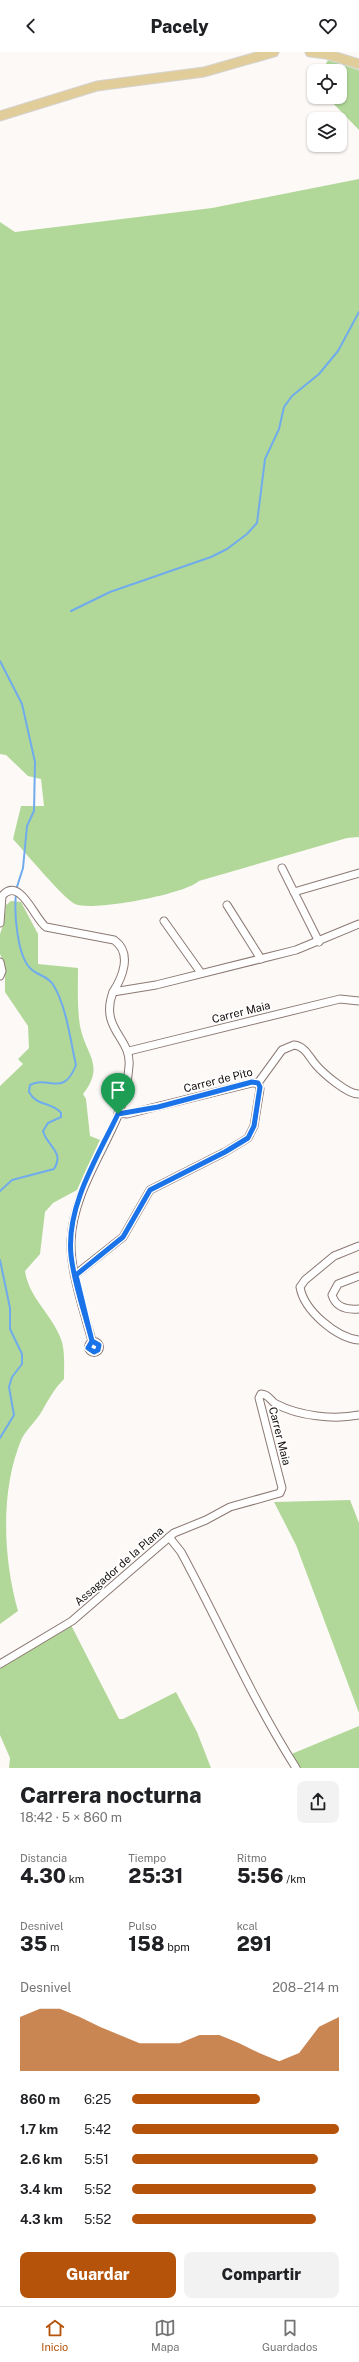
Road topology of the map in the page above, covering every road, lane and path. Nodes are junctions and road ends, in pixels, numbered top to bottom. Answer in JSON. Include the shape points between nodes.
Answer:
{"nodes":[{"id":1,"x":274,"y":52,"type":"edge"},
{"id":2,"x":310,"y":52,"type":"edge"},
{"id":3,"x":359,"y":64,"type":"edge"},
{"id":4,"x":0,"y":116,"type":"edge"},
{"id":5,"x":282,"y":868,"type":"dead end"},
{"id":6,"x":359,"y":873,"type":"edge"},
{"id":7,"x":294,"y":892,"type":"junction"},
{"id":8,"x":227,"y":905,"type":"dead end"},
{"id":9,"x":164,"y":921,"type":"dead end"},
{"id":10,"x":0,"y":923,"type":"edge"},
{"id":11,"x":359,"y":924,"type":"edge"},
{"id":12,"x":318,"y":942,"type":"junction"},
{"id":13,"x":261,"y":959,"type":"junction"},
{"id":14,"x":0,"y":962,"type":"edge"},
{"id":15,"x":201,"y":973,"type":"junction"},
{"id":16,"x":0,"y":976,"type":"edge"},
{"id":17,"x":113,"y":992,"type":"junction"},
{"id":18,"x":359,"y":1001,"type":"edge"},
{"id":19,"x":128,"y":1051,"type":"junction"},
{"id":20,"x":258,"y":1083,"type":"junction"},
{"id":21,"x":359,"y":1094,"type":"edge"},
{"id":22,"x":118,"y":1114,"type":"junction"},
{"id":23,"x":359,"y":1246,"type":"edge"},
{"id":24,"x":76,"y":1275,"type":"junction"},
{"id":25,"x":359,"y":1276,"type":"edge"},
{"id":26,"x":359,"y":1309,"type":"edge"},
{"id":27,"x":359,"y":1340,"type":"edge"},
{"id":28,"x":92,"y":1341,"type":"dead end"},
{"id":29,"x":359,"y":1415,"type":"edge"},
{"id":30,"x":281,"y":1492,"type":"joint"},
{"id":31,"x":168,"y":1537,"type":"junction"},
{"id":32,"x":0,"y":1664,"type":"edge"},
{"id":33,"x":296,"y":1768,"type":"edge"}],
"edges":[{"from":1,"to":4,"type":"main road","via":[[204,72],[97,86]]},
{"from":2,"to":3,"type":"main road"},
{"from":5,"to":7,"type":"street"},
{"from":6,"to":7,"type":"street"},
{"from":7,"to":12,"type":"street"},
{"from":8,"to":13,"type":"street"},
{"from":9,"to":15,"type":"street"},
{"from":10,"to":17,"type":"street","via":[[2,896],[16,891],[25,897],[39,921],[46,927],[114,940],[122,951],[125,967]]},
{"from":11,"to":12,"type":"street"},
{"from":12,"to":13,"type":"street"},
{"from":13,"to":15,"type":"street"},
{"from":14,"to":16,"type":"street"},
{"from":15,"to":17,"type":"street","via":[[156,985]]},
{"from":17,"to":19,"type":"street","via":[[110,1004],[111,1020]]},
{"from":18,"to":19,"type":"street","name":"Carrer Maia","via":[[340,999]]},
{"from":19,"to":22,"type":"street","via":[[128,1072]]},
{"from":20,"to":21,"type":"street","name":"Carrer de Pito","via":[[282,1050],[294,1044],[303,1049],[319,1068],[349,1092]]},
{"from":20,"to":22,"type":"street","name":"Carrer de Pito","via":[[252,1082]]},
{"from":20,"to":24,"type":"street","via":[[260,1089],[254,1126],[248,1138],[150,1190],[123,1237]]},
{"from":22,"to":24,"type":"street","via":[[86,1182],[75,1214],[71,1246]]},
{"from":23,"to":27,"type":"street","via":[[334,1256],[300,1287],[309,1305],[329,1327],[343,1337]]},
{"from":24,"to":28,"type":"street"},
{"from":25,"to":26,"type":"street","via":[[338,1284],[332,1295],[335,1302],[343,1308]]},
{"from":29,"to":30,"type":"street","name":"Carrer Maia","via":[[316,1415],[276,1404],[265,1394],[260,1396]]},
{"from":30,"to":31,"type":"street","name":"Assagador de la Plana","via":[[230,1507]]},
{"from":31,"to":32,"type":"street","name":"Assagador de la Plana","via":[[72,1621]]},
{"from":31,"to":33,"type":"street","via":[[183,1556],[241,1670]]}]}
